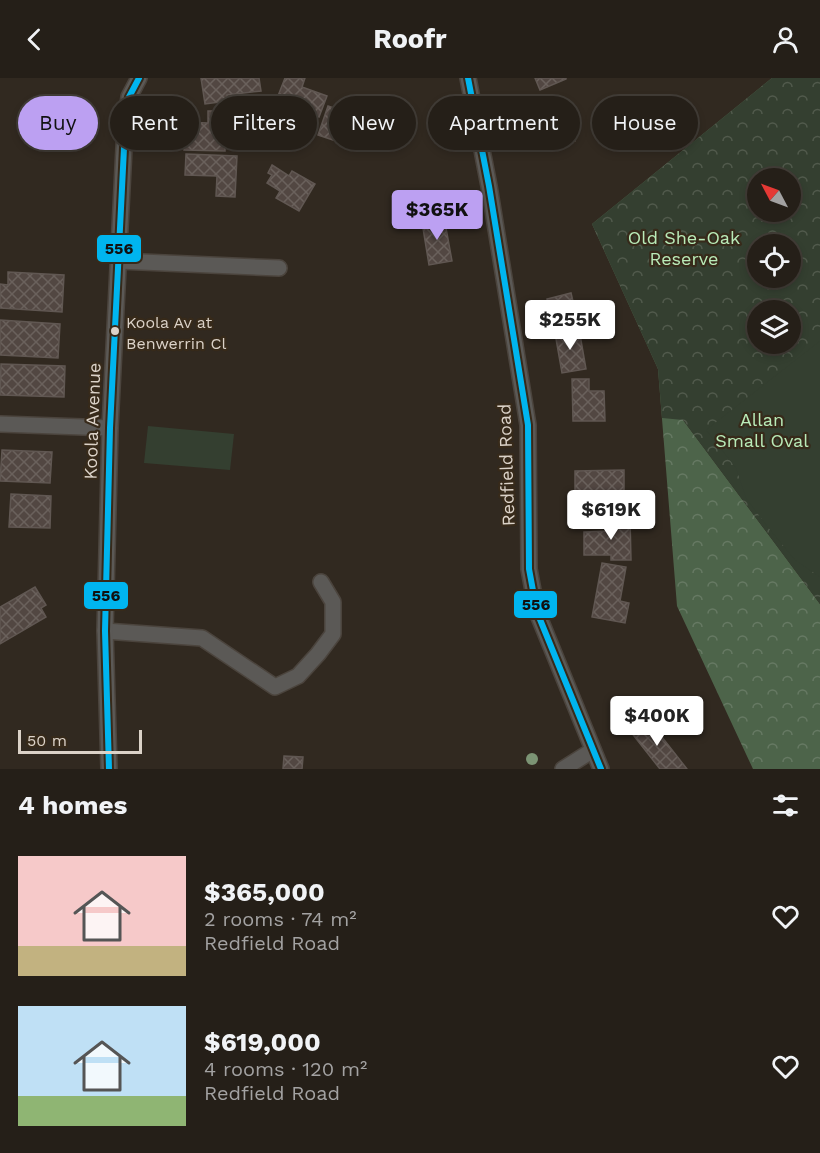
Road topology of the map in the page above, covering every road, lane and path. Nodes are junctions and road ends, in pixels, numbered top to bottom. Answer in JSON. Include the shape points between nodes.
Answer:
{"nodes":[{"id":1,"x":139,"y":78,"type":"edge"},
{"id":2,"x":468,"y":78,"type":"edge"},
{"id":3,"x":119,"y":261,"type":"junction"},
{"id":4,"x":279,"y":268,"type":"dead end"},
{"id":5,"x":0,"y":424,"type":"edge"},
{"id":6,"x":110,"y":428,"type":"junction"},
{"id":7,"x":321,"y":582,"type":"dead end"},
{"id":8,"x":105,"y":631,"type":"junction"},
{"id":9,"x":593,"y":750,"type":"junction"},
{"id":10,"x":107,"y":768,"type":"edge"},
{"id":11,"x":563,"y":769,"type":"edge"},
{"id":12,"x":601,"y":769,"type":"edge"}],
"edges":[{"from":1,"to":3,"type":"street","name":"Koola Avenue","via":[[129,97],[125,128]]},
{"from":2,"to":9,"type":"street","name":"Redfield Road","via":[[528,425],[529,569],[537,612]]},
{"from":3,"to":4,"type":"street"},
{"from":3,"to":6,"type":"street","name":"Koola Avenue"},
{"from":5,"to":6,"type":"street"},
{"from":6,"to":8,"type":"street","name":"Koola Avenue"},
{"from":7,"to":8,"type":"street","via":[[333,602],[333,634],[298,676],[275,687],[202,638]]},
{"from":8,"to":10,"type":"street","name":"Koola Avenue"},
{"from":9,"to":11,"type":"street"},
{"from":9,"to":12,"type":"street","name":"Redfield Road"}]}
